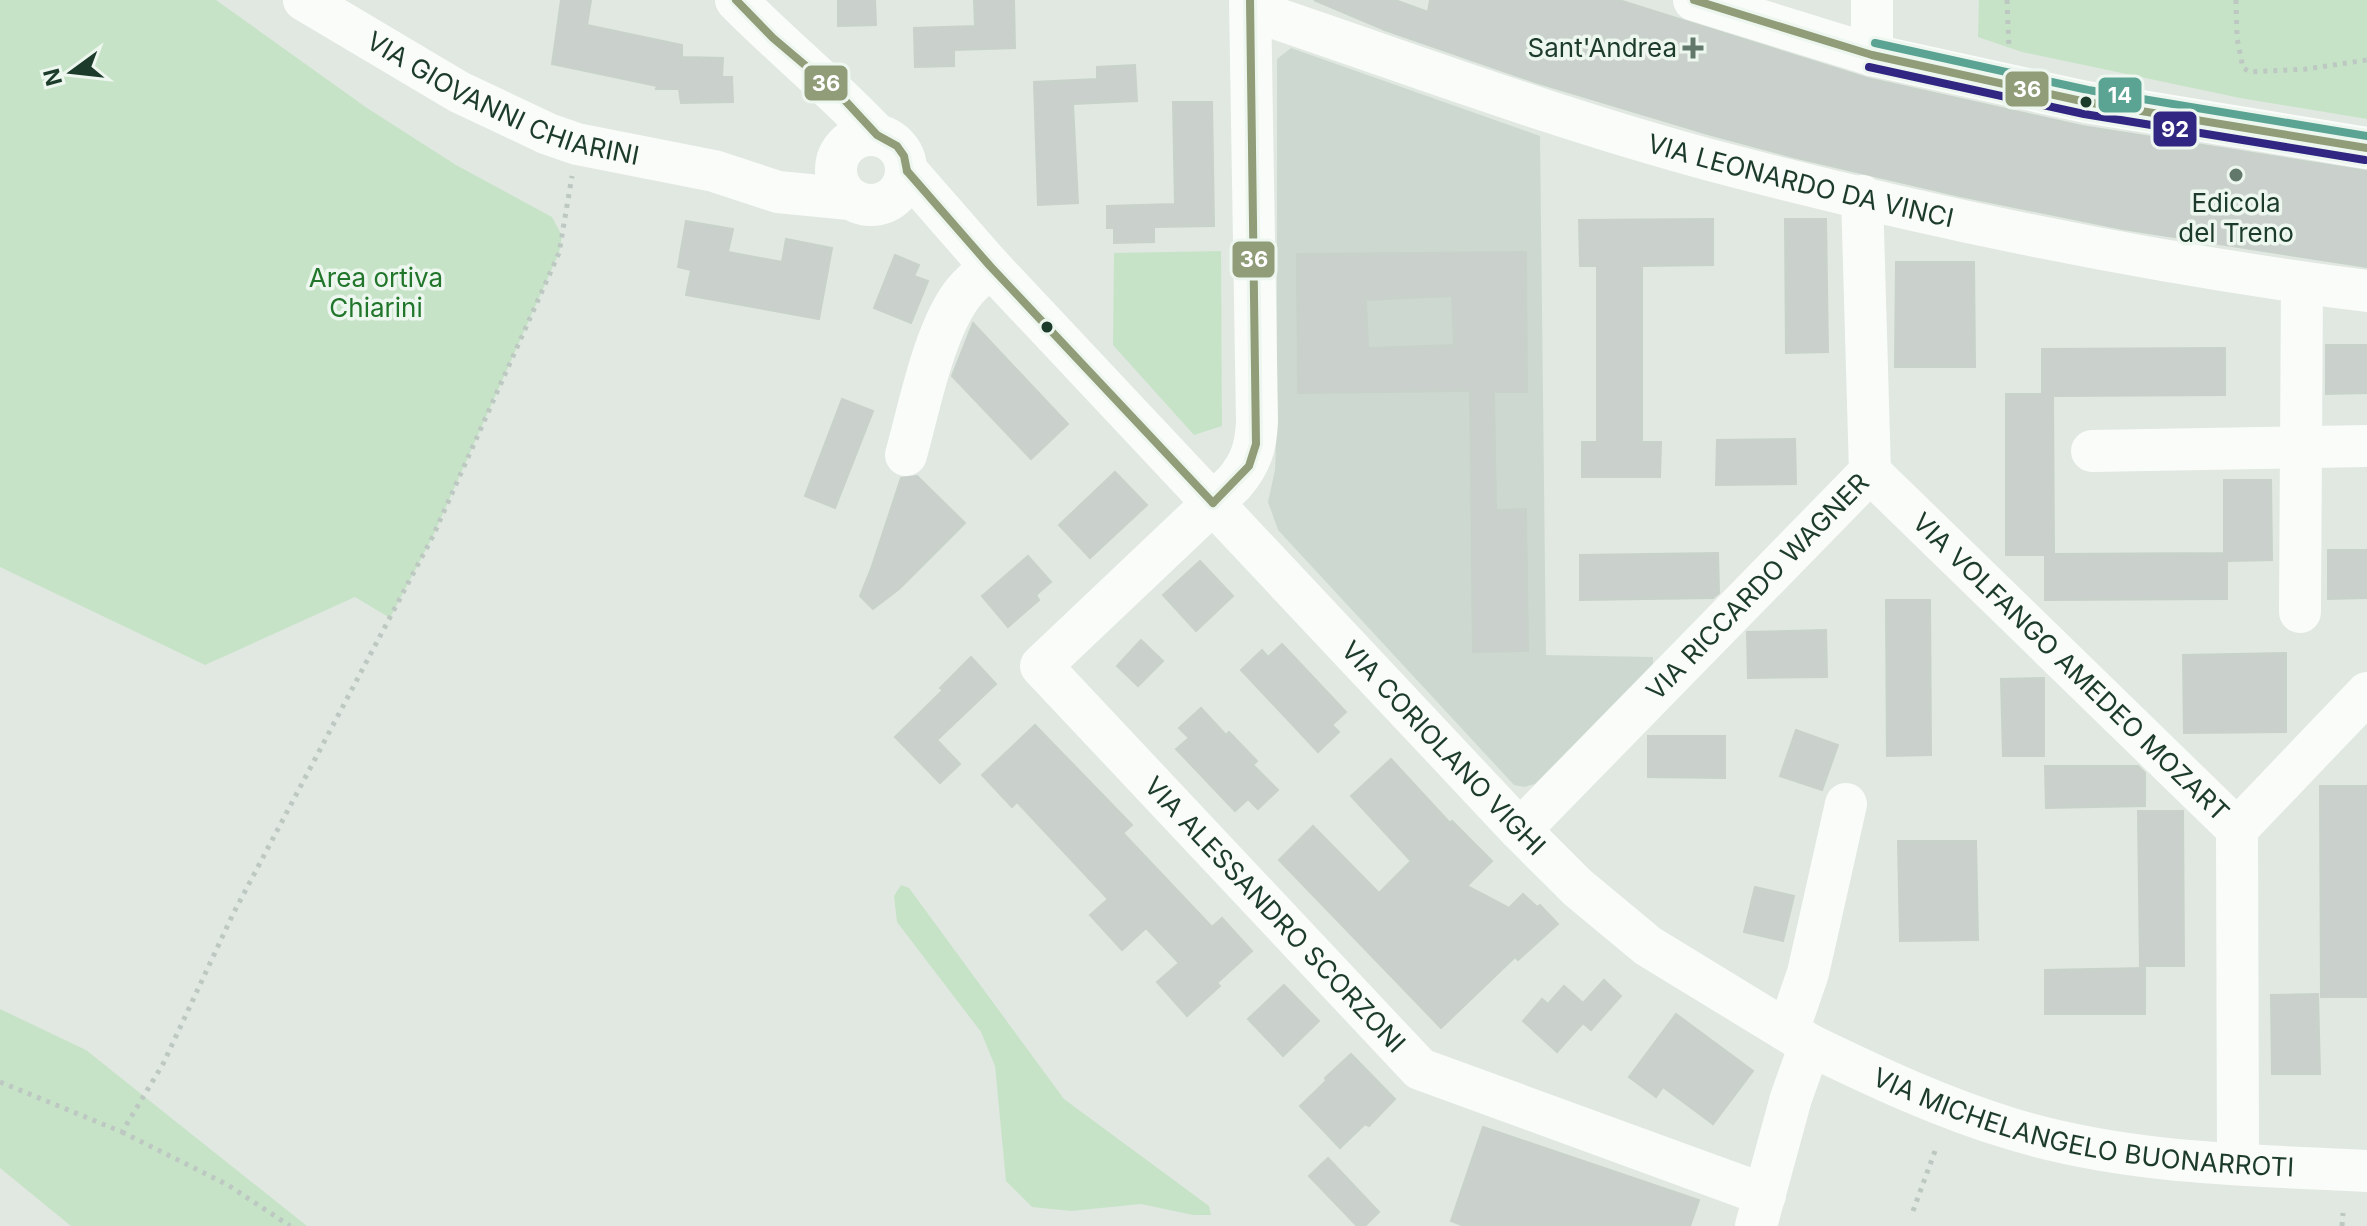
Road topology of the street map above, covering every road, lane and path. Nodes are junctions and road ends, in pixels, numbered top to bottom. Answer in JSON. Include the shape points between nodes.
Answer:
{"nodes":[{"id":1,"x":304,"y":0,"type":"edge"},
{"id":2,"x":736,"y":0,"type":"edge"},
{"id":3,"x":1694,"y":0,"type":"edge"},
{"id":4,"x":1872,"y":0,"type":"edge"},
{"id":5,"x":2007,"y":0,"type":"edge"},
{"id":6,"x":2236,"y":0,"type":"edge"},
{"id":7,"x":1250,"y":5,"type":"edge"},
{"id":8,"x":1872,"y":55,"type":"junction"},
{"id":9,"x":2009,"y":58,"type":"dead end"},
{"id":10,"x":2367,"y":60,"type":"edge"},
{"id":11,"x":577,"y":144,"type":"junction"},
{"id":12,"x":852,"y":147,"type":"junction"},
{"id":13,"x":2367,"y":148,"type":"edge"},
{"id":14,"x":714,"y":171,"type":"junction"},
{"id":15,"x":907,"y":171,"type":"junction"},
{"id":16,"x":1862,"y":196,"type":"junction"},
{"id":17,"x":866,"y":201,"type":"junction"},
{"id":18,"x":989,"y":265,"type":"junction"},
{"id":19,"x":2302,"y":283,"type":"junction"},
{"id":20,"x":2367,"y":291,"type":"edge"},
{"id":21,"x":2301,"y":446,"type":"junction"},
{"id":22,"x":2367,"y":446,"type":"edge"},
{"id":23,"x":2092,"y":451,"type":"dead end"},
{"id":24,"x":906,"y":455,"type":"dead end"},
{"id":25,"x":1870,"y":472,"type":"junction"},
{"id":26,"x":1213,"y":503,"type":"junction"},
{"id":27,"x":2300,"y":612,"type":"dead end"},
{"id":28,"x":2367,"y":693,"type":"edge"},
{"id":29,"x":1846,"y":804,"type":"dead end"},
{"id":30,"x":2237,"y":829,"type":"junction"},
{"id":31,"x":1520,"y":830,"type":"junction"},
{"id":32,"x":1799,"y":1038,"type":"junction"},
{"id":33,"x":0,"y":1082,"type":"edge"},
{"id":34,"x":122,"y":1132,"type":"junction"},
{"id":35,"x":1935,"y":1151,"type":"dead end"},
{"id":36,"x":2238,"y":1164,"type":"junction"},
{"id":37,"x":2367,"y":1171,"type":"edge"},
{"id":38,"x":1760,"y":1210,"type":"edge"},
{"id":39,"x":1913,"y":1211,"type":"dead end"},
{"id":40,"x":2343,"y":1213,"type":"dead end"},
{"id":41,"x":290,"y":1226,"type":"edge"},
{"id":42,"x":2342,"y":1226,"type":"edge"}],
"edges":[{"from":1,"to":11,"type":"street","name":"VIA GIOVANNI CHIARINI","via":[[459,92]]},
{"from":2,"to":12,"type":"street","via":[[839,94]]},
{"from":3,"to":8,"type":"street"},
{"from":4,"to":8,"type":"street"},
{"from":5,"to":9,"type":"path"},
{"from":6,"to":10,"type":"path","via":[[2237,38],[2243,68],[2250,72]]},
{"from":7,"to":16,"type":"street","name":"VIA LEONARDO DA VINCI","via":[[1544,111],[1710,160]]},
{"from":7,"to":26,"type":"street","via":[[1256,444],[1249,466]]},
{"from":8,"to":13,"type":"street","via":[[2086,102]]},
{"from":11,"to":14,"type":"street","name":"VIA GIOVANNI CHIARINI"},
{"from":11,"to":34,"type":"path","via":[[559,253],[433,536],[233,914],[163,1064]]},
{"from":12,"to":14,"type":"street","name":"VIA GIOVANNI CHIARINI","via":[[816,168],[781,174]]},
{"from":12,"to":15,"type":"street","via":[[897,146]]},
{"from":12,"to":17,"type":"street","via":[[836,176],[839,186]]},
{"from":14,"to":17,"type":"street","name":"VIA GIOVANNI CHIARINI","via":[[778,192]]},
{"from":15,"to":17,"type":"street","via":[[900,191]]},
{"from":15,"to":18,"type":"street","name":"VIA CORIOLANO VIGHI"},
{"from":16,"to":19,"type":"street","name":"VIA LEONARDO DA VINCI","via":[[2104,250]]},
{"from":16,"to":25,"type":"street","name":"VIA RICCARDO WAGNER"},
{"from":17,"to":18,"type":"street","name":"VIA CORIOLANO VIGHI","via":[[938,232]]},
{"from":18,"to":24,"type":"street","via":[[949,317]]},
{"from":18,"to":26,"type":"street","name":"VIA CORIOLANO VIGHI"},
{"from":19,"to":20,"type":"street","name":"VIA LEONARDO DA VINCI"},
{"from":19,"to":21,"type":"street"},
{"from":21,"to":22,"type":"street"},
{"from":21,"to":23,"type":"street"},
{"from":21,"to":27,"type":"street"},
{"from":25,"to":30,"type":"street","name":"VIA VOLFANGO AMEDEO MOZART"},
{"from":25,"to":31,"type":"street","name":"VIA RICCARDO WAGNER"},
{"from":26,"to":31,"type":"street","name":"VIA CORIOLANO VIGHI"},
{"from":26,"to":38,"type":"street","name":"VIA ALESSANDRO SCORZONI","via":[[1041,666],[1420,1069]]},
{"from":28,"to":30,"type":"street"},
{"from":29,"to":32,"type":"street"},
{"from":30,"to":36,"type":"street","name":"VIA VOLFANGO AMEDEO MOZART"},
{"from":31,"to":32,"type":"street","name":"VIA CORIOLANO VIGHI","via":[[1648,946]]},
{"from":32,"to":36,"type":"street","name":"VIA MICHELANGELO BUONARROTI","via":[[1933,1102],[2013,1130],[2166,1160]]},
{"from":32,"to":38,"type":"street","via":[[1791,1098]]},
{"from":33,"to":34,"type":"path"},
{"from":34,"to":41,"type":"path","via":[[228,1185]]},
{"from":35,"to":39,"type":"path"},
{"from":36,"to":37,"type":"street","name":"VIA MICHELANGELO BUONARROTI"},
{"from":40,"to":42,"type":"path"}]}
